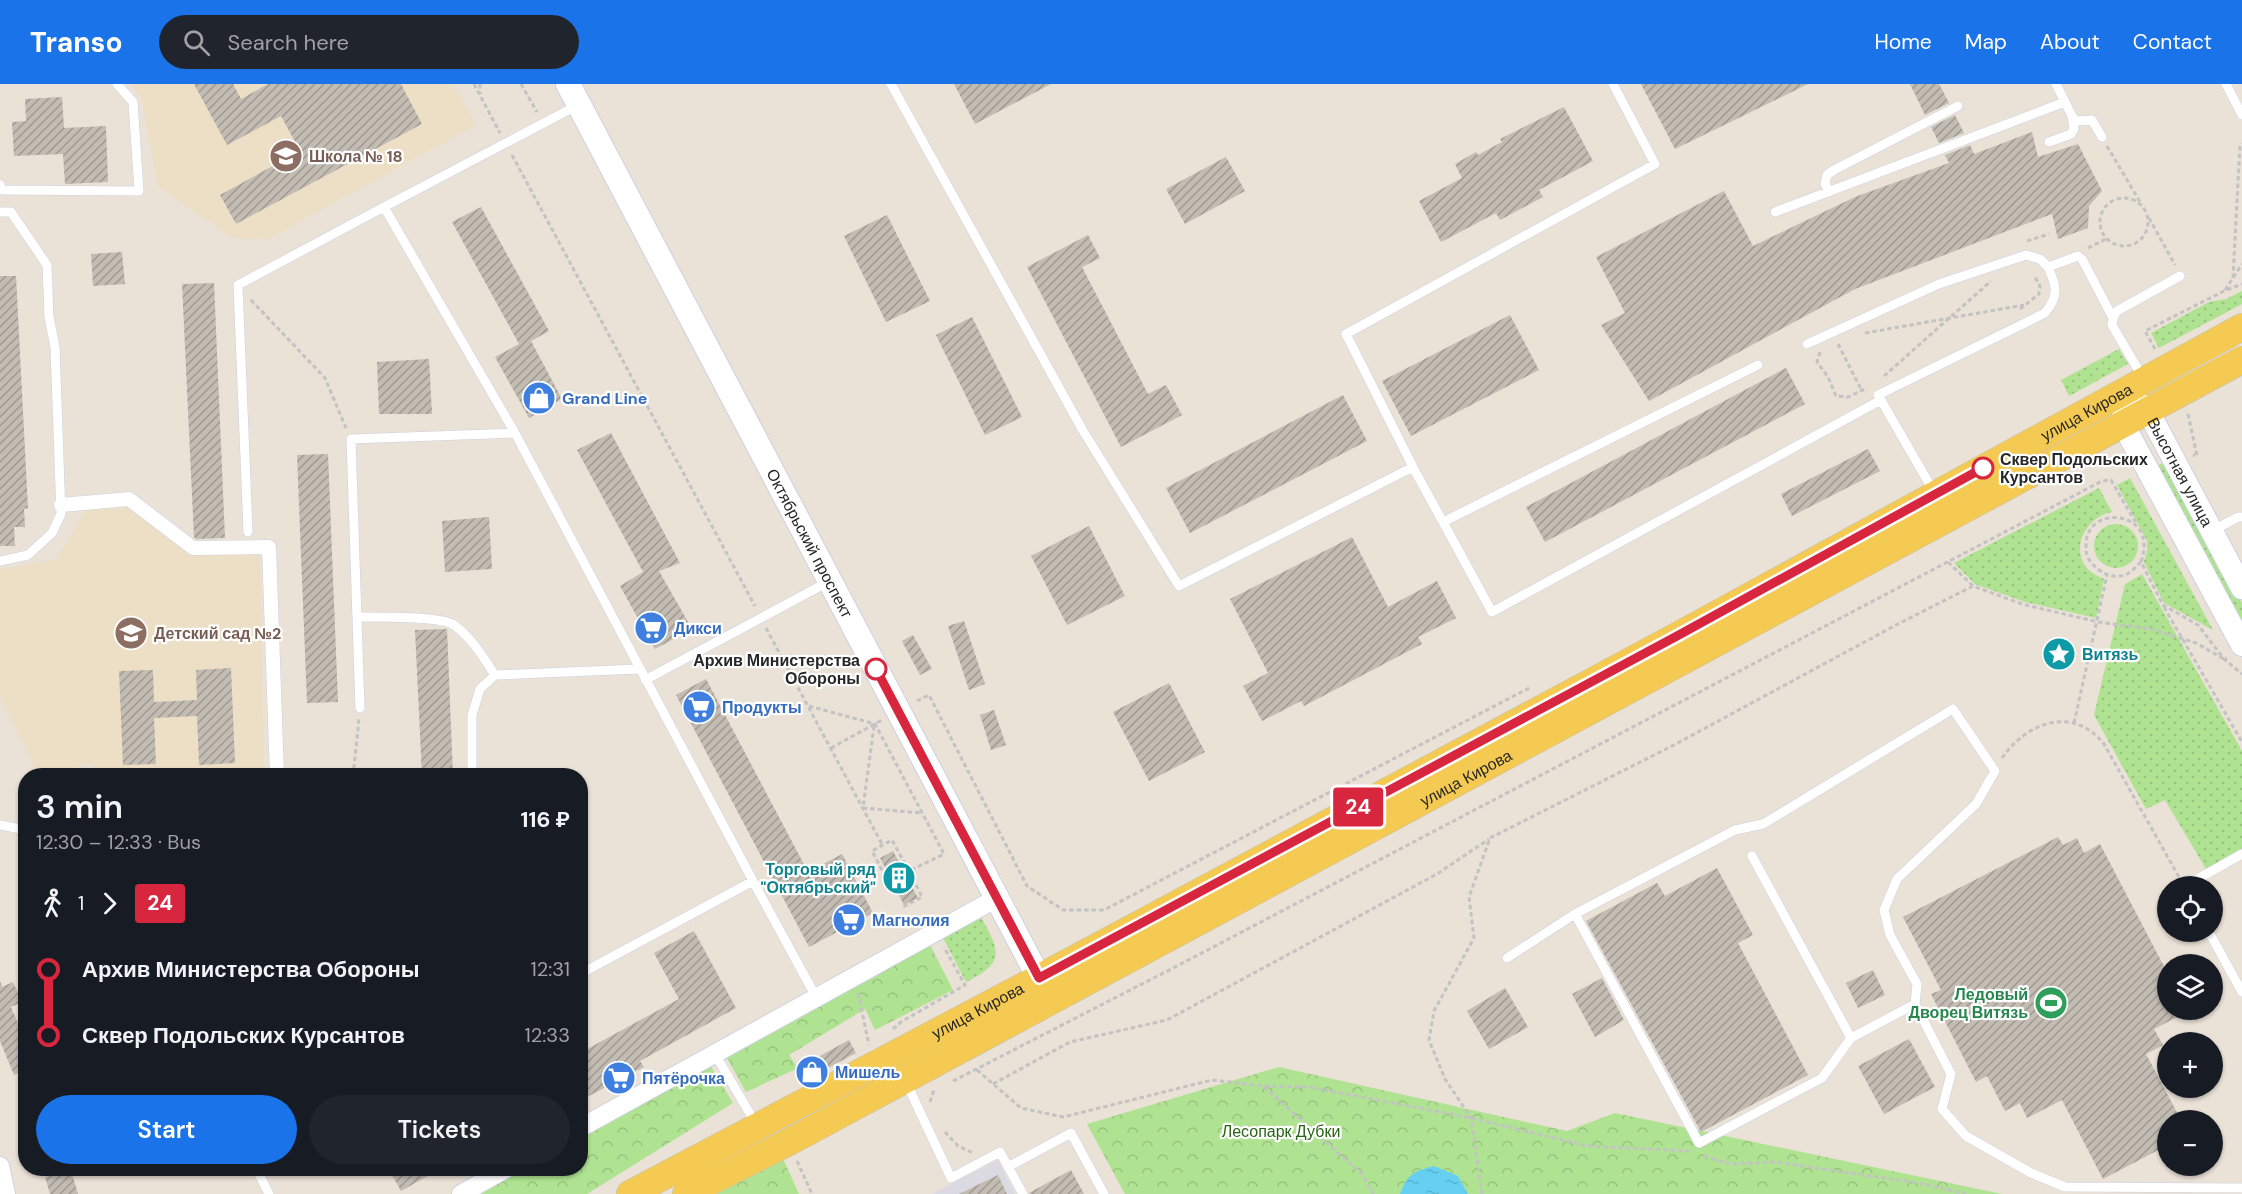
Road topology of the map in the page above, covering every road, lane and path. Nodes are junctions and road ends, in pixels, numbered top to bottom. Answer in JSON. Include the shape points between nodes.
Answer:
{"nodes":[{"id":1,"x":117,"y":84,"type":"edge"},
{"id":2,"x":474,"y":84,"type":"edge"},
{"id":3,"x":480,"y":84,"type":"edge"},
{"id":4,"x":521,"y":84,"type":"edge"},
{"id":5,"x":891,"y":84,"type":"edge"},
{"id":6,"x":1613,"y":84,"type":"edge"},
{"id":7,"x":2056,"y":84,"type":"edge"},
{"id":8,"x":2226,"y":84,"type":"edge"},
{"id":9,"x":573,"y":94,"type":"edge"},
{"id":10,"x":480,"y":96,"type":"junction"},
{"id":11,"x":2065,"y":102,"type":"junction"},
{"id":12,"x":1958,"y":106,"type":"dead end"},
{"id":13,"x":2072,"y":116,"type":"junction"},
{"id":14,"x":2242,"y":116,"type":"edge"},
{"id":15,"x":542,"y":122,"type":"junction"},
{"id":16,"x":2102,"y":136,"type":"joint"},
{"id":17,"x":2049,"y":142,"type":"dead end"},
{"id":18,"x":506,"y":143,"type":"junction"},
{"id":19,"x":2242,"y":144,"type":"edge"},
{"id":20,"x":1,"y":189,"type":"edge"},
{"id":21,"x":1829,"y":192,"type":"junction"},
{"id":22,"x":384,"y":207,"type":"junction"},
{"id":23,"x":2143,"y":207,"type":"junction"},
{"id":24,"x":0,"y":212,"type":"edge"},
{"id":25,"x":1775,"y":212,"type":"dead end"},
{"id":26,"x":2147,"y":214,"type":"junction"},
{"id":27,"x":2242,"y":264,"type":"edge"},
{"id":28,"x":2048,"y":267,"type":"junction"},
{"id":29,"x":2030,"y":270,"type":"dead end"},
{"id":30,"x":1999,"y":274,"type":"dead end"},
{"id":31,"x":2034,"y":275,"type":"junction"},
{"id":32,"x":2181,"y":276,"type":"joint"},
{"id":33,"x":2233,"y":278,"type":"junction"},
{"id":34,"x":2242,"y":284,"type":"edge"},
{"id":35,"x":238,"y":285,"type":"junction"},
{"id":36,"x":2224,"y":291,"type":"junction"},
{"id":37,"x":2026,"y":305,"type":"junction"},
{"id":38,"x":2016,"y":312,"type":"dead end"},
{"id":39,"x":1949,"y":318,"type":"junction"},
{"id":40,"x":2113,"y":318,"type":"junction"},
{"id":41,"x":1867,"y":327,"type":"dead end"},
{"id":42,"x":2242,"y":327,"type":"edge"},
{"id":43,"x":1831,"y":343,"type":"dead end"},
{"id":44,"x":1807,"y":344,"type":"dead end"},
{"id":45,"x":1825,"y":346,"type":"dead end"},
{"id":46,"x":2159,"y":356,"type":"dead end"},
{"id":47,"x":2242,"y":360,"type":"edge"},
{"id":48,"x":1758,"y":365,"type":"dead end"},
{"id":49,"x":1897,"y":372,"type":"dead end"},
{"id":50,"x":2135,"y":385,"type":"junction"},
{"id":51,"x":1869,"y":387,"type":"dead end"},
{"id":52,"x":1862,"y":390,"type":"junction"},
{"id":53,"x":1881,"y":400,"type":"junction"},
{"id":54,"x":2186,"y":406,"type":"dead end"},
{"id":55,"x":2148,"y":411,"type":"junction"},
{"id":56,"x":2123,"y":424,"type":"junction"},
{"id":57,"x":515,"y":433,"type":"junction"},
{"id":58,"x":351,"y":439,"type":"junction"},
{"id":59,"x":2168,"y":448,"type":"junction"},
{"id":60,"x":1409,"y":459,"type":"junction"},
{"id":61,"x":1935,"y":494,"type":"junction"},
{"id":62,"x":61,"y":505,"type":"junction"},
{"id":63,"x":2242,"y":517,"type":"edge"},
{"id":64,"x":1443,"y":522,"type":"junction"},
{"id":65,"x":2137,"y":525,"type":"junction"},
{"id":66,"x":2212,"y":531,"type":"junction"},
{"id":67,"x":248,"y":532,"type":"joint"},
{"id":68,"x":249,"y":547,"type":"junction"},
{"id":69,"x":0,"y":561,"type":"edge"},
{"id":70,"x":1948,"y":562,"type":"junction"},
{"id":71,"x":2141,"y":562,"type":"junction"},
{"id":72,"x":2108,"y":575,"type":"junction"},
{"id":73,"x":830,"y":582,"type":"junction"},
{"id":74,"x":1973,"y":586,"type":"junction"},
{"id":75,"x":2242,"y":588,"type":"edge"},
{"id":76,"x":2163,"y":605,"type":"junction"},
{"id":77,"x":357,"y":617,"type":"junction"},
{"id":78,"x":761,"y":618,"type":"junction"},
{"id":79,"x":2098,"y":622,"type":"junction"},
{"id":80,"x":2182,"y":639,"type":"junction"},
{"id":81,"x":2242,"y":645,"type":"edge"},
{"id":82,"x":2224,"y":659,"type":"junction"},
{"id":83,"x":639,"y":669,"type":"junction"},
{"id":84,"x":2242,"y":674,"type":"edge"},
{"id":85,"x":495,"y":675,"type":"junction"},
{"id":86,"x":645,"y":680,"type":"junction"},
{"id":87,"x":1535,"y":685,"type":"dead end"},
{"id":88,"x":929,"y":695,"type":"dead end"},
{"id":89,"x":808,"y":706,"type":"junction"},
{"id":90,"x":360,"y":708,"type":"joint"},
{"id":91,"x":898,"y":711,"type":"junction"},
{"id":92,"x":2074,"y":723,"type":"junction"},
{"id":93,"x":875,"y":724,"type":"junction"},
{"id":94,"x":2242,"y":742,"type":"edge"},
{"id":95,"x":831,"y":748,"type":"junction"},
{"id":96,"x":277,"y":768,"type":"edge"},
{"id":97,"x":354,"y":768,"type":"edge"},
{"id":98,"x":472,"y":768,"type":"edge"},
{"id":99,"x":1995,"y":771,"type":"junction"},
{"id":100,"x":863,"y":808,"type":"junction"},
{"id":101,"x":922,"y":813,"type":"junction"},
{"id":102,"x":0,"y":825,"type":"edge"},
{"id":103,"x":18,"y":828,"type":"edge"},
{"id":104,"x":1490,"y":838,"type":"junction"},
{"id":105,"x":883,"y":846,"type":"junction"},
{"id":106,"x":2242,"y":854,"type":"edge"},
{"id":107,"x":1752,"y":856,"type":"dead end"},
{"id":108,"x":882,"y":870,"type":"dead end"},
{"id":109,"x":909,"y":871,"type":"junction"},
{"id":110,"x":2178,"y":876,"type":"edge"},
{"id":111,"x":2202,"y":876,"type":"edge"},
{"id":112,"x":753,"y":881,"type":"junction"},
{"id":113,"x":997,"y":898,"type":"junction"},
{"id":114,"x":903,"y":908,"type":"dead end"},
{"id":115,"x":1575,"y":914,"type":"junction"},
{"id":116,"x":936,"y":932,"type":"junction"},
{"id":117,"x":2214,"y":942,"type":"edge"},
{"id":118,"x":1507,"y":958,"type":"dead end"},
{"id":119,"x":588,"y":970,"type":"edge"},
{"id":120,"x":855,"y":977,"type":"junction"},
{"id":121,"x":1045,"y":990,"type":"junction"},
{"id":122,"x":2242,"y":992,"type":"edge"},
{"id":123,"x":816,"y":997,"type":"junction"},
{"id":124,"x":1915,"y":1004,"type":"junction"},
{"id":125,"x":886,"y":1036,"type":"dead end"},
{"id":126,"x":1851,"y":1038,"type":"junction"},
{"id":127,"x":878,"y":1043,"type":"dead end"},
{"id":128,"x":715,"y":1054,"type":"junction"},
{"id":129,"x":905,"y":1080,"type":"junction"},
{"id":130,"x":993,"y":1084,"type":"junction"},
{"id":131,"x":1263,"y":1086,"type":"junction"},
{"id":132,"x":934,"y":1090,"type":"dead end"},
{"id":133,"x":928,"y":1112,"type":"dead end"},
{"id":134,"x":1471,"y":1118,"type":"junction"},
{"id":135,"x":588,"y":1124,"type":"edge"},
{"id":136,"x":757,"y":1127,"type":"junction"},
{"id":137,"x":943,"y":1129,"type":"dead end"},
{"id":138,"x":789,"y":1143,"type":"junction"},
{"id":139,"x":986,"y":1160,"type":"junction"},
{"id":140,"x":0,"y":1166,"type":"edge"},
{"id":141,"x":1008,"y":1167,"type":"junction"},
{"id":142,"x":260,"y":1176,"type":"edge"},
{"id":143,"x":493,"y":1176,"type":"edge"},
{"id":144,"x":2242,"y":1188,"type":"edge"},
{"id":145,"x":6,"y":1194,"type":"edge"},
{"id":146,"x":269,"y":1194,"type":"edge"},
{"id":147,"x":461,"y":1194,"type":"edge"},
{"id":148,"x":630,"y":1194,"type":"edge"},
{"id":149,"x":686,"y":1194,"type":"edge"},
{"id":150,"x":812,"y":1194,"type":"edge"},
{"id":151,"x":1023,"y":1194,"type":"edge"},
{"id":152,"x":1104,"y":1194,"type":"edge"},
{"id":153,"x":1373,"y":1194,"type":"edge"},
{"id":154,"x":1482,"y":1194,"type":"edge"},
{"id":155,"x":1966,"y":1194,"type":"edge"}],
"edges":[{"from":1,"to":20,"type":"lane","via":[[133,102],[139,191]]},
{"from":2,"to":10,"type":"path"},
{"from":3,"to":10,"type":"path"},
{"from":4,"to":15,"type":"path"},
{"from":5,"to":60,"type":"lane","via":[[1082,429],[1179,586],[1413,467]]},
{"from":6,"to":60,"type":"lane","via":[[1654,164],[1347,334]]},
{"from":7,"to":11,"type":"lane"},
{"from":8,"to":14,"type":"lane"},
{"from":9,"to":15,"type":"lane"},
{"from":9,"to":73,"type":"main road","name":"Октябрьский проспект"},
{"from":10,"to":18,"type":"path"},
{"from":11,"to":13,"type":"lane"},
{"from":11,"to":21,"type":"lane"},
{"from":12,"to":21,"type":"lane","via":[[1834,170],[1827,175],[1825,184]]},
{"from":13,"to":16,"type":"lane","via":[[2076,121],[2092,120]]},
{"from":13,"to":17,"type":"lane","via":[[2075,123],[2071,134]]},
{"from":15,"to":18,"type":"lane"},
{"from":16,"to":23,"type":"path"},
{"from":18,"to":22,"type":"lane"},
{"from":18,"to":78,"type":"path"},
{"from":19,"to":33,"type":"path"},
{"from":21,"to":25,"type":"lane"},
{"from":22,"to":35,"type":"lane"},
{"from":22,"to":57,"type":"lane"},
{"from":23,"to":26,"type":"path"},
{"from":23,"to":26,"type":"path","via":[[2122,198],[2108,204],[2100,218],[2103,234],[2115,244],[2138,242],[2147,229]]},
{"from":24,"to":62,"type":"lane","via":[[11,212],[47,265],[49,317],[55,346]]},
{"from":26,"to":32,"type":"path"},
{"from":27,"to":33,"type":"path"},
{"from":28,"to":31,"type":"path"},
{"from":28,"to":40,"type":"lane","via":[[2070,257],[2082,259]]},
{"from":28,"to":44,"type":"lane","via":[[2040,259],[2026,255],[2010,259],[1939,284]]},
{"from":28,"to":53,"type":"lane","via":[[2056,290],[2054,302],[2045,313],[1878,395]]},
{"from":29,"to":31,"type":"path"},
{"from":30,"to":39,"type":"path"},
{"from":31,"to":37,"type":"path","via":[[2040,286],[2039,294]]},
{"from":32,"to":40,"type":"lane","via":[[2117,311]]},
{"from":33,"to":36,"type":"path"},
{"from":34,"to":36,"type":"path"},
{"from":35,"to":58,"type":"path","via":[[325,378]]},
{"from":35,"to":67,"type":"lane"},
{"from":36,"to":46,"type":"path","via":[[2145,331]]},
{"from":37,"to":38,"type":"path"},
{"from":37,"to":39,"type":"path"},
{"from":39,"to":41,"type":"path","via":[[1857,333]]},
{"from":39,"to":49,"type":"path","via":[[1877,383]]},
{"from":40,"to":50,"type":"lane","via":[[2112,325]]},
{"from":42,"to":50,"type":"main road","name":"улица Кирова"},
{"from":43,"to":52,"type":"path","via":[[1836,340]]},
{"from":45,"to":52,"type":"path","via":[[1817,362],[1836,396],[1848,397]]},
{"from":47,"to":55,"type":"main road","name":"улица Кирова"},
{"from":48,"to":64,"type":"lane"},
{"from":50,"to":55,"type":"street","name":"Высотная улица"},
{"from":50,"to":56,"type":"street","name":"Высотная улица"},
{"from":50,"to":61,"type":"main road","name":"улица Кирова"},
{"from":51,"to":52,"type":"path"},
{"from":53,"to":61,"type":"lane"},
{"from":53,"to":64,"type":"lane","via":[[1492,612]]},
{"from":54,"to":59,"type":"path","via":[[2198,456]]},
{"from":55,"to":56,"type":"main road","name":"улица Кирова"},
{"from":55,"to":59,"type":"street","name":"Высотная улица"},
{"from":56,"to":81,"type":"street","name":"Высотная улица"},
{"from":56,"to":121,"type":"main road","name":"улица Кирова"},
{"from":57,"to":58,"type":"lane"},
{"from":57,"to":83,"type":"lane"},
{"from":58,"to":77,"type":"lane"},
{"from":59,"to":66,"type":"street","name":"Высотная улица"},
{"from":60,"to":64,"type":"lane"},
{"from":61,"to":121,"type":"main road","name":"улица Кирова"},
{"from":62,"to":68,"type":"street","via":[[129,499],[193,548]]},
{"from":62,"to":69,"type":"lane","via":[[62,514],[52,533],[28,555]]},
{"from":63,"to":66,"type":"lane"},
{"from":65,"to":70,"type":"path","via":[[2111,480],[2102,481]]},
{"from":65,"to":71,"type":"path","via":[[2144,537]]},
{"from":65,"to":72,"type":"path","via":[[2123,517],[2108,517],[2094,525],[2086,538],[2086,554],[2094,567]]},
{"from":66,"to":75,"type":"street","name":"Высотная улица"},
{"from":67,"to":68,"type":"street"},
{"from":68,"to":96,"type":"street","via":[[268,547]]},
{"from":70,"to":74,"type":"path"},
{"from":70,"to":130,"type":"path","via":[[977,1070]]},
{"from":71,"to":72,"type":"path","via":[[2127,574]]},
{"from":71,"to":76,"type":"path"},
{"from":72,"to":79,"type":"path"},
{"from":73,"to":78,"type":"lane"},
{"from":73,"to":91,"type":"main road","name":"Октябрьский проспект"},
{"from":74,"to":79,"type":"path","via":[[2022,604]]},
{"from":74,"to":104,"type":"path"},
{"from":76,"to":80,"type":"path"},
{"from":76,"to":82,"type":"path","via":[[2198,625]]},
{"from":77,"to":85,"type":"lane","via":[[452,623],[471,640]]},
{"from":77,"to":90,"type":"lane"},
{"from":78,"to":86,"type":"lane"},
{"from":78,"to":89,"type":"path"},
{"from":79,"to":80,"type":"path","via":[[2151,629]]},
{"from":79,"to":92,"type":"path"},
{"from":80,"to":82,"type":"path","via":[[2196,642]]},
{"from":80,"to":94,"type":"path"},
{"from":82,"to":84,"type":"path"},
{"from":83,"to":85,"type":"lane"},
{"from":83,"to":86,"type":"lane"},
{"from":85,"to":98,"type":"lane","via":[[480,689],[472,715]]},
{"from":86,"to":112,"type":"lane"},
{"from":87,"to":88,"type":"path","via":[[1104,910],[1063,910],[1027,886]]},
{"from":89,"to":93,"type":"path"},
{"from":89,"to":95,"type":"path"},
{"from":90,"to":97,"type":"path"},
{"from":91,"to":93,"type":"path"},
{"from":91,"to":113,"type":"main road","name":"Октябрьский проспект"},
{"from":92,"to":99,"type":"path","via":[[2041,725],[2023,734]]},
{"from":92,"to":110,"type":"path","via":[[2096,734],[2104,744]]},
{"from":93,"to":95,"type":"path"},
{"from":93,"to":100,"type":"path"},
{"from":93,"to":101,"type":"path"},
{"from":95,"to":100,"type":"path"},
{"from":99,"to":115,"type":"lane","via":[[1953,709],[1763,824],[1735,830]]},
{"from":99,"to":124,"type":"lane","via":[[1976,804],[1897,879],[1884,910],[1890,935],[1917,984]]},
{"from":100,"to":101,"type":"path"},
{"from":100,"to":105,"type":"path"},
{"from":101,"to":109,"type":"path","via":[[944,854]]},
{"from":102,"to":103,"type":"lane"},
{"from":104,"to":130,"type":"path","via":[[1437,874],[1167,1020],[1070,1042]]},
{"from":104,"to":134,"type":"path","via":[[1469,897],[1474,938],[1434,1011],[1429,1040],[1445,1079]]},
{"from":105,"to":108,"type":"path","via":[[872,851]]},
{"from":105,"to":109,"type":"path","via":[[892,840]]},
{"from":106,"to":111,"type":"lane"},
{"from":107,"to":126,"type":"lane"},
{"from":109,"to":114,"type":"path","via":[[922,897]]},
{"from":112,"to":119,"type":"lane"},
{"from":112,"to":123,"type":"lane"},
{"from":113,"to":116,"type":"street"},
{"from":113,"to":121,"type":"main road","name":"Октябрьский проспект"},
{"from":115,"to":118,"type":"lane"},
{"from":115,"to":126,"type":"lane","via":[[1699,1143],[1822,1078]]},
{"from":116,"to":120,"type":"street"},
{"from":116,"to":125,"type":"path","via":[[965,985],[901,1022]]},
{"from":117,"to":122,"type":"lane"},
{"from":120,"to":123,"type":"street"},
{"from":120,"to":127,"type":"path","via":[[870,1050]]},
{"from":121,"to":129,"type":"main road","name":"улица Кирова"},
{"from":121,"to":136,"type":"main road","name":"улица Кирова"},
{"from":123,"to":128,"type":"street"},
{"from":124,"to":126,"type":"lane"},
{"from":124,"to":144,"type":"lane","via":[[1951,1074],[1942,1109],[1966,1136],[2031,1173],[2065,1187]]},
{"from":128,"to":135,"type":"street"},
{"from":128,"to":136,"type":"lane"},
{"from":129,"to":138,"type":"main road","name":"улица Кирова"},
{"from":129,"to":139,"type":"lane","via":[[951,1178]]},
{"from":130,"to":131,"type":"path","via":[[1021,1108],[1063,1118],[1212,1080]]},
{"from":131,"to":134,"type":"path","via":[[1309,1087]]},
{"from":131,"to":153,"type":"path","via":[[1362,1175]]},
{"from":132,"to":133,"type":"path"},
{"from":134,"to":154,"type":"path"},
{"from":134,"to":155,"type":"path","via":[[1587,1146],[1686,1150],[1730,1164],[1775,1162]]},
{"from":136,"to":148,"type":"main road","name":"улица Кирова"},
{"from":137,"to":139,"type":"path","via":[[958,1146]]},
{"from":138,"to":149,"type":"main road","name":"улица Кирова"},
{"from":138,"to":150,"type":"path"},
{"from":139,"to":141,"type":"lane","via":[[1000,1152]]},
{"from":140,"to":145,"type":"street"},
{"from":141,"to":151,"type":"lane"},
{"from":141,"to":152,"type":"lane","via":[[1071,1133]]},
{"from":142,"to":146,"type":"lane"},
{"from":143,"to":147,"type":"street"}]}
